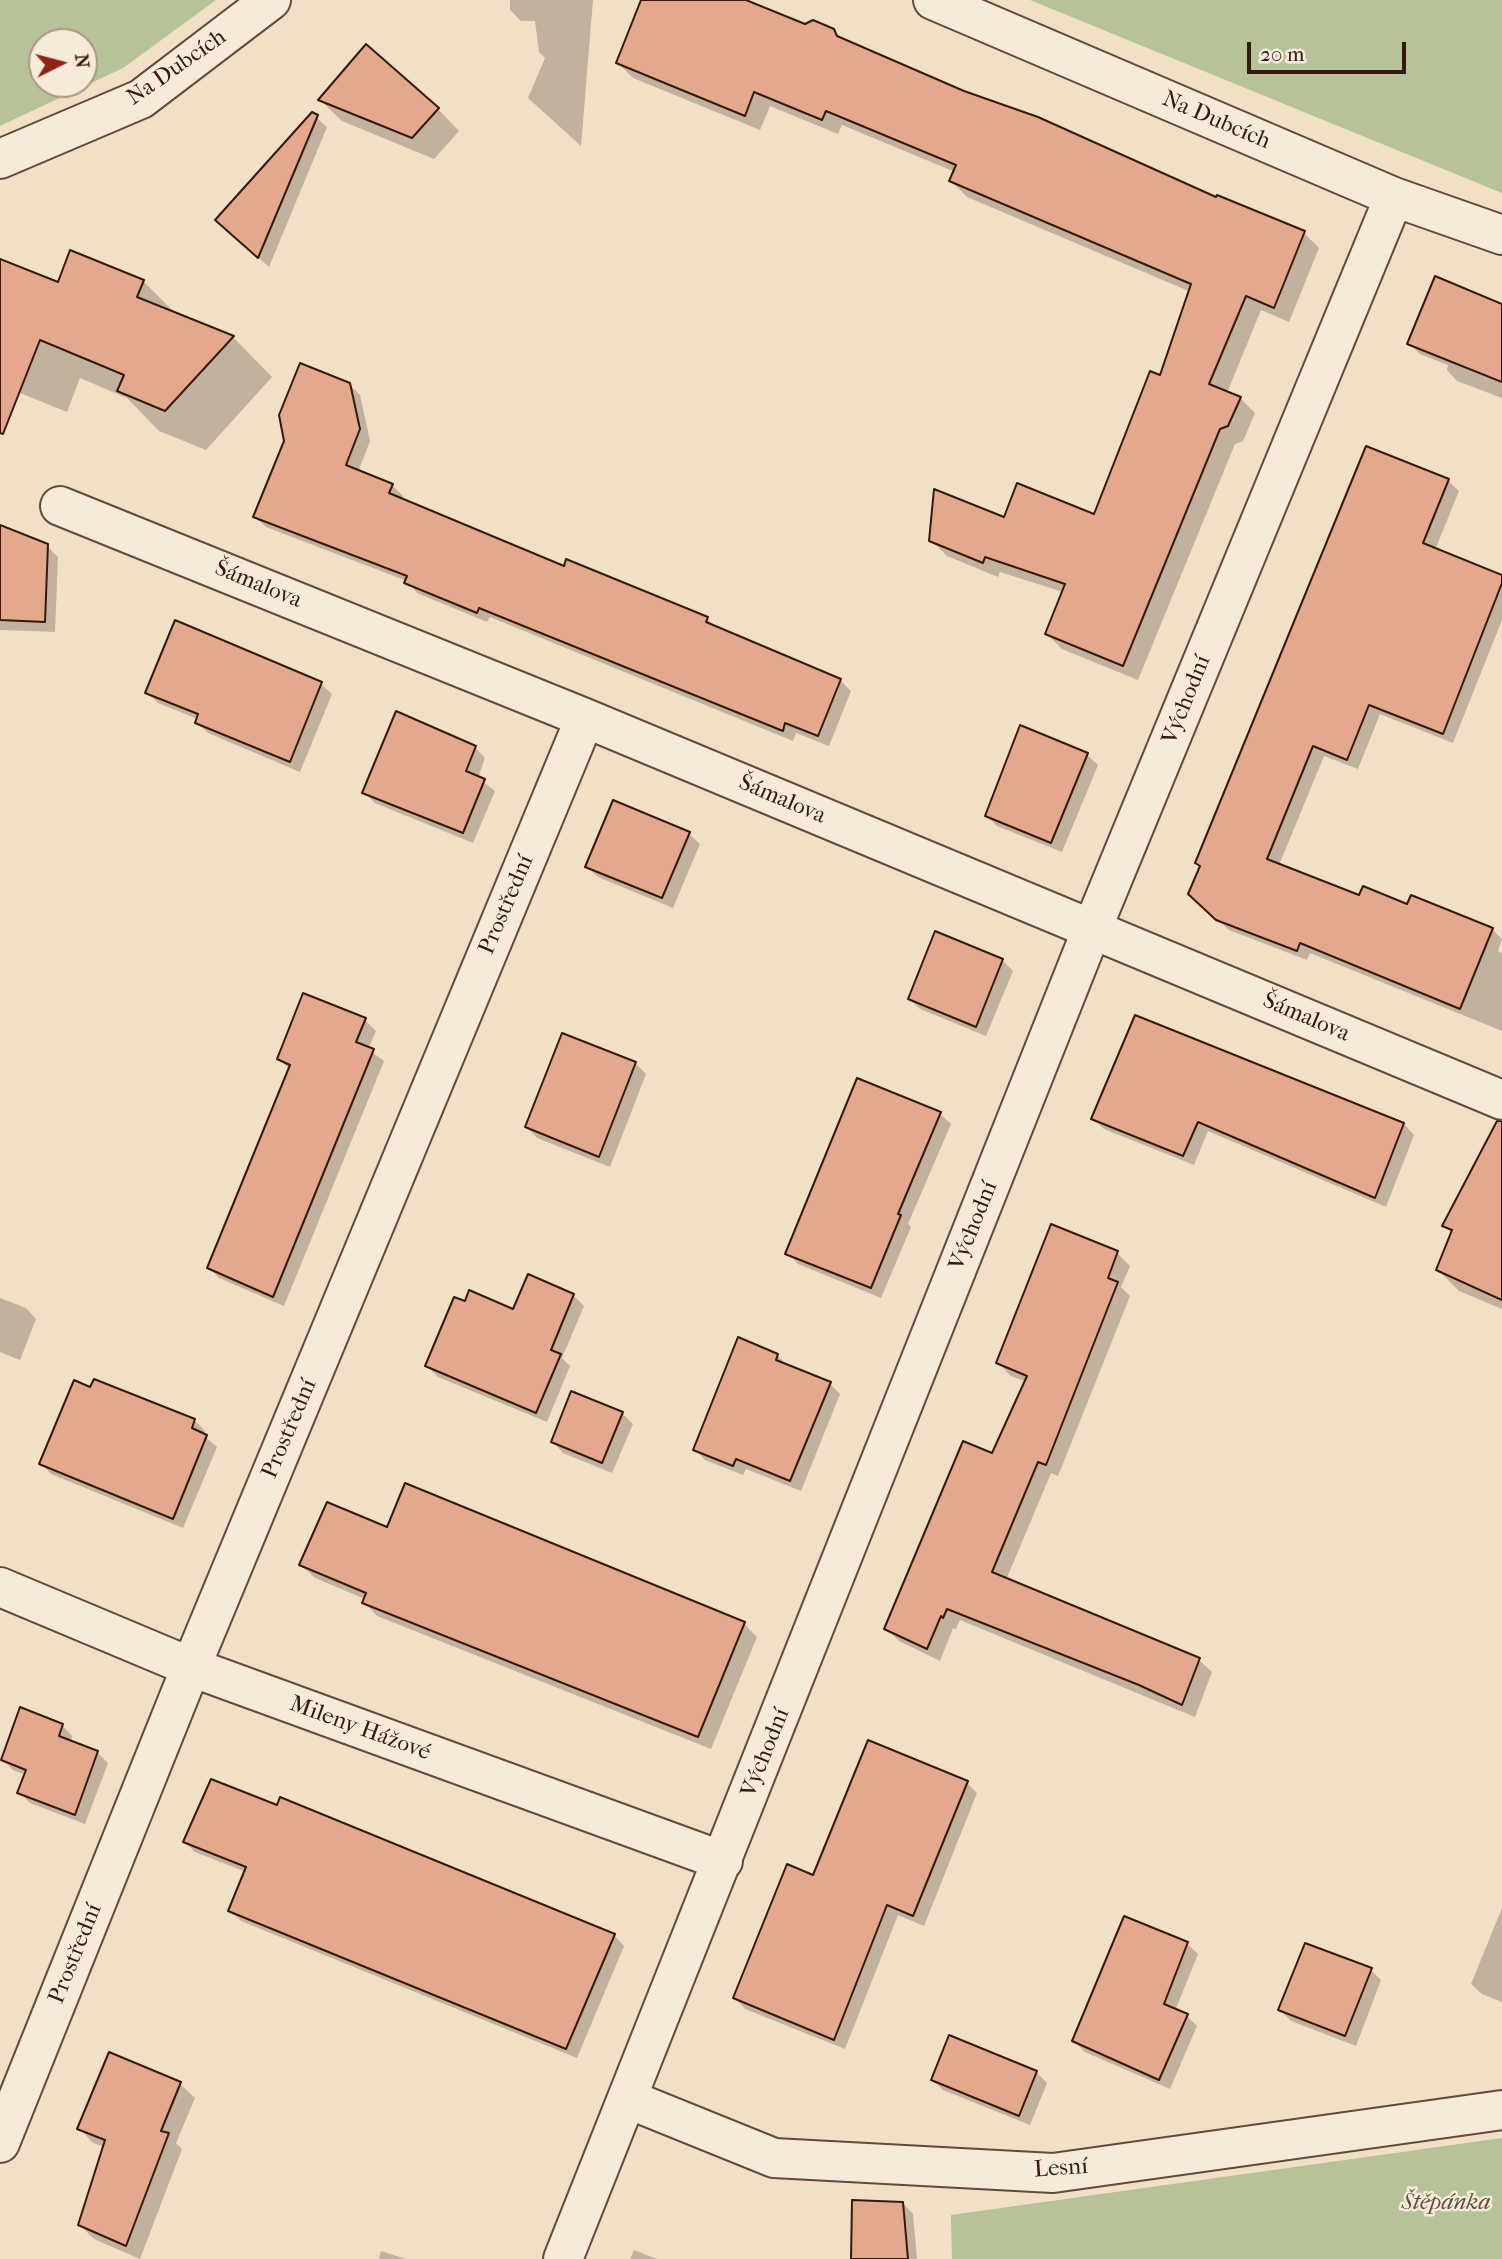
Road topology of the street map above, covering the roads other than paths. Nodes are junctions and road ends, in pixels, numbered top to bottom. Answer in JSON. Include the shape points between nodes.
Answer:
{"nodes":[{"id":1,"x":271,"y":0,"type":"edge"},
{"id":2,"x":933,"y":0,"type":"edge"},
{"id":3,"x":0,"y":159,"type":"edge"},
{"id":4,"x":1394,"y":197,"type":"junction"},
{"id":5,"x":1502,"y":235,"type":"edge"},
{"id":6,"x":60,"y":506,"type":"dead end"},
{"id":7,"x":585,"y":718,"type":"junction"},
{"id":8,"x":1092,"y":929,"type":"junction"},
{"id":9,"x":1502,"y":1100,"type":"edge"},
{"id":10,"x":0,"y":1587,"type":"edge"},
{"id":11,"x":191,"y":1667,"type":"junction"},
{"id":12,"x":723,"y":1861,"type":"junction"},
{"id":13,"x":628,"y":2099,"type":"junction"},
{"id":14,"x":1502,"y":2110,"type":"edge"},
{"id":15,"x":0,"y":2143,"type":"edge"},
{"id":16,"x":563,"y":2259,"type":"edge"}],
"edges":[{"from":1,"to":3,"type":"street","name":"Na Dubcích","via":[[141,99]]},
{"from":2,"to":4,"type":"street","name":"Na Dubcích"},
{"from":4,"to":5,"type":"street","name":"Na Dubcích"},
{"from":4,"to":8,"type":"street","name":"Východní"},
{"from":6,"to":7,"type":"street","name":"Šámalova"},
{"from":7,"to":8,"type":"street","name":"Šámalova"},
{"from":7,"to":11,"type":"street","name":"Prostřední"},
{"from":8,"to":9,"type":"street","name":"Šámalova"},
{"from":8,"to":12,"type":"street","name":"Východní"},
{"from":10,"to":11,"type":"street","name":"Mileny Hážové"},
{"from":11,"to":12,"type":"street","name":"Mileny Hážové"},
{"from":11,"to":15,"type":"street","name":"Prostřední"},
{"from":12,"to":13,"type":"street","name":"Východní"},
{"from":13,"to":14,"type":"street","name":"Lesní","via":[[774,2158],[1053,2173]]},
{"from":13,"to":16,"type":"street","name":"Východní"}]}
